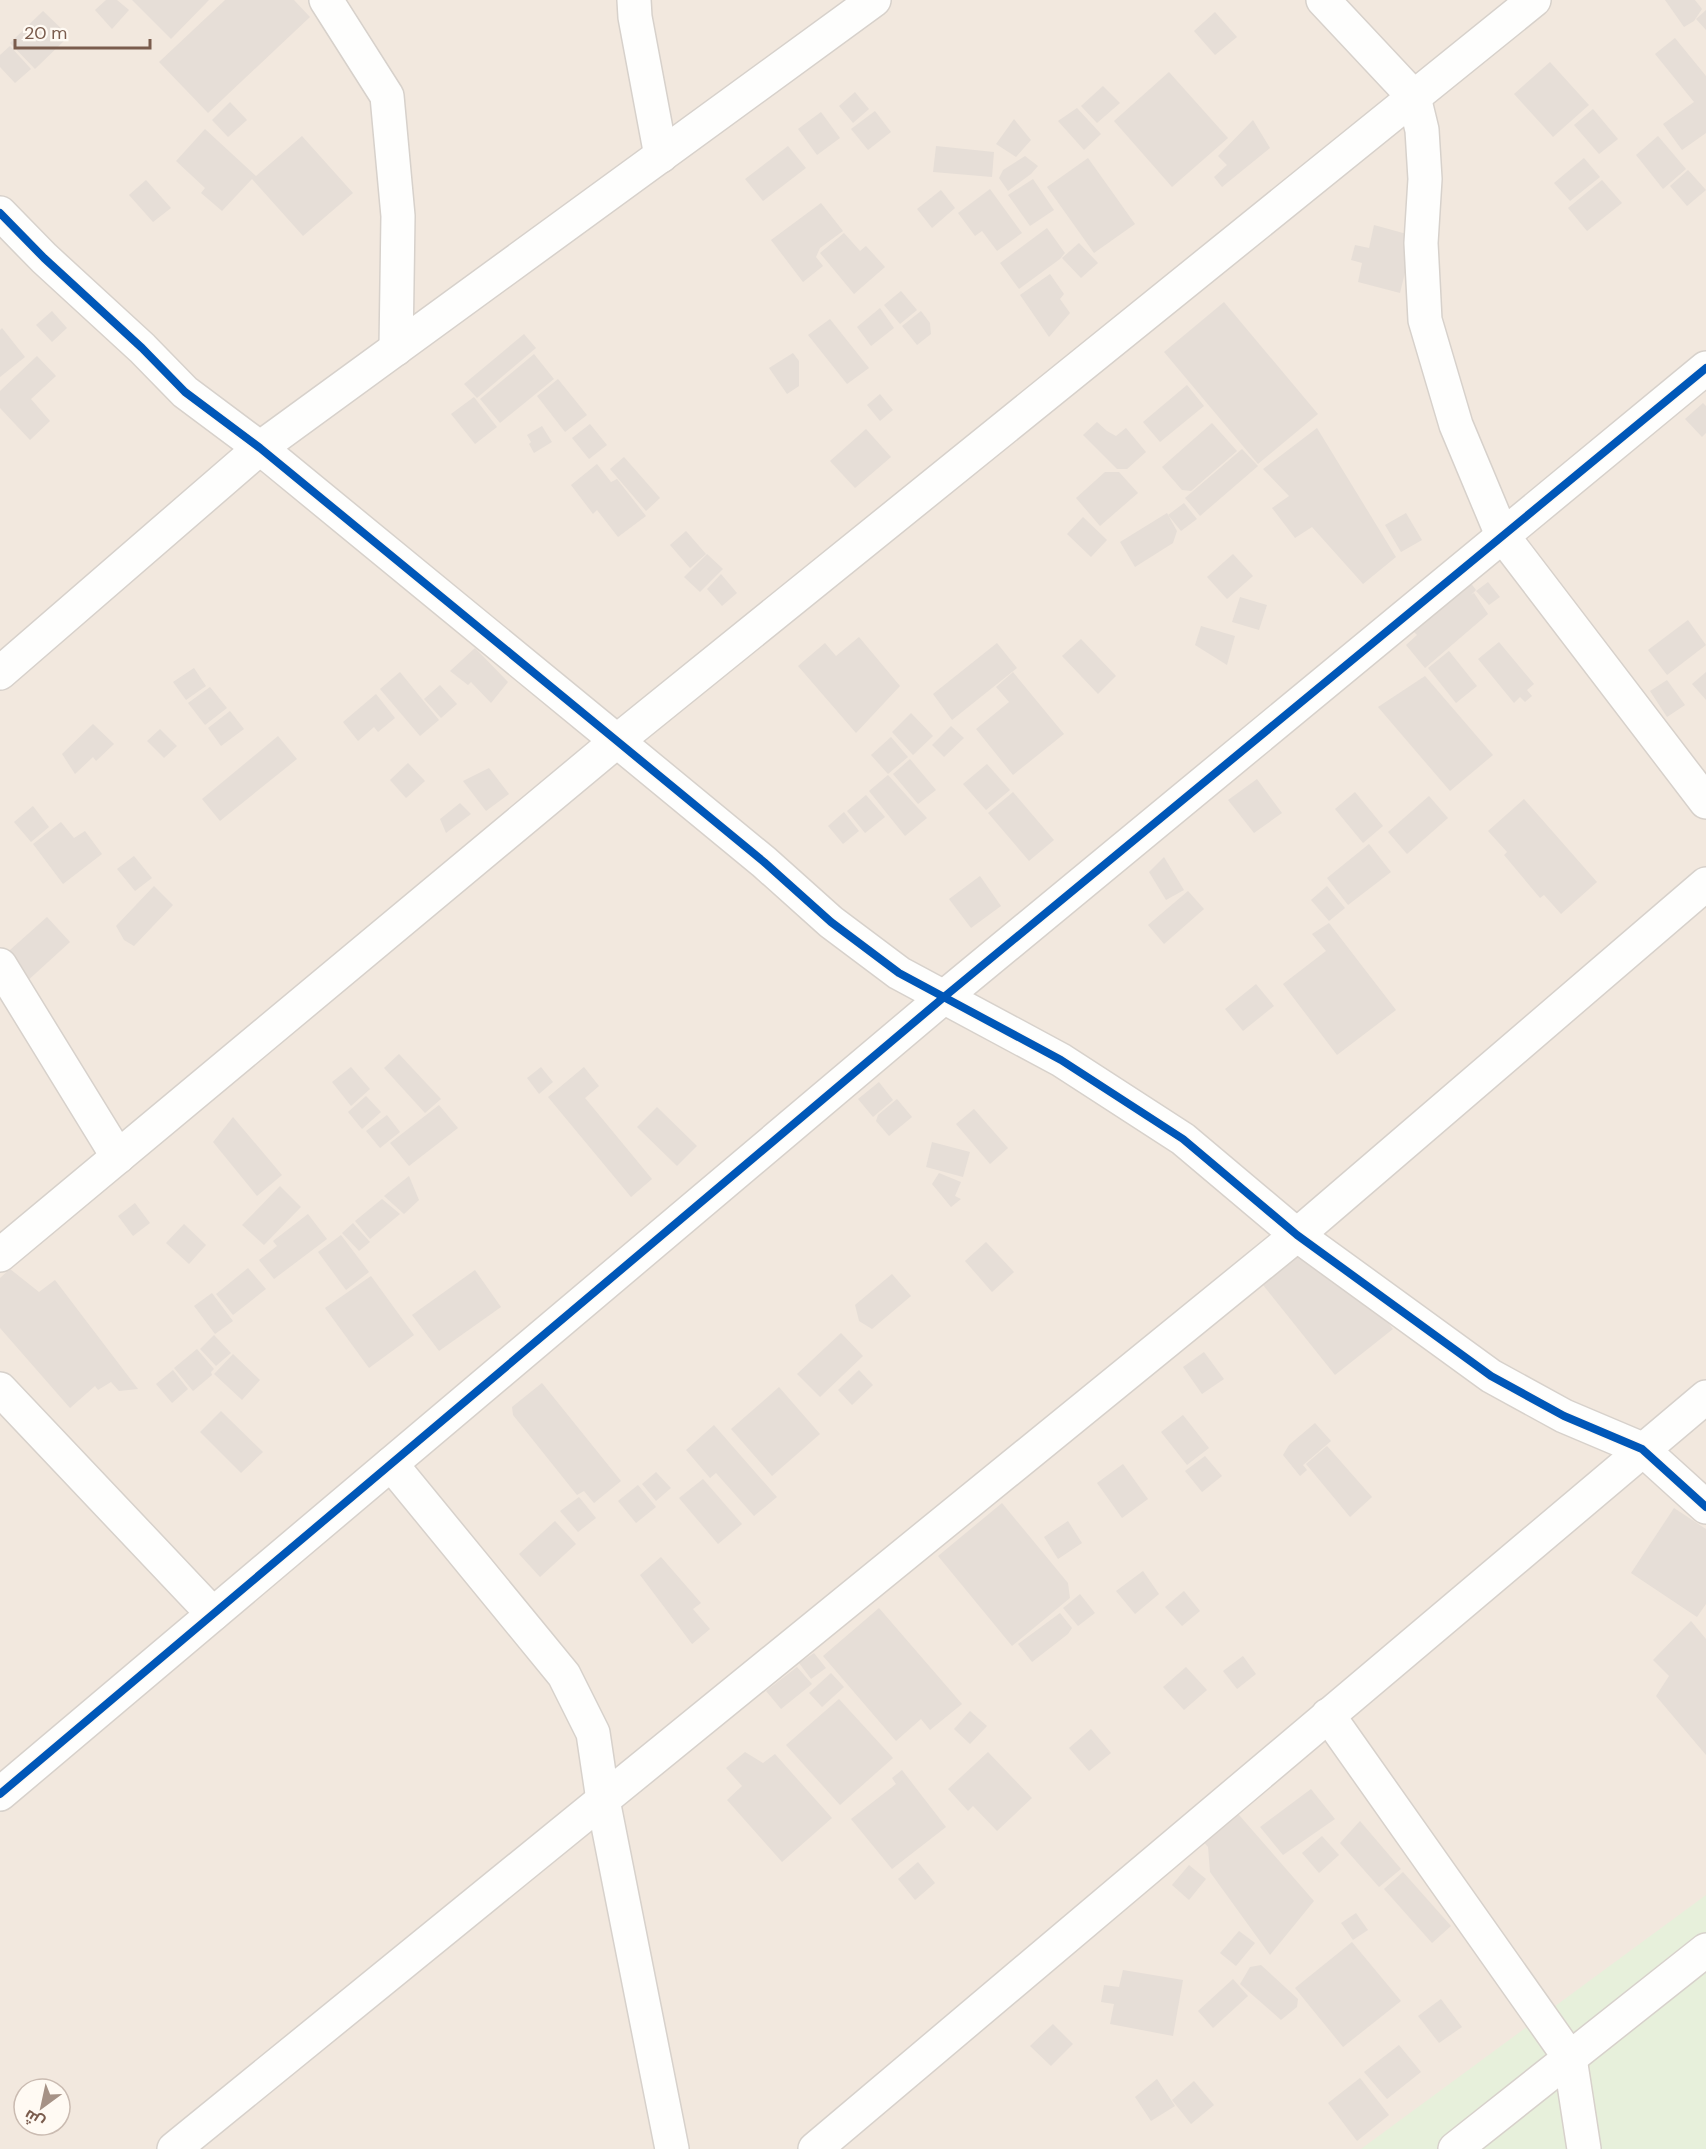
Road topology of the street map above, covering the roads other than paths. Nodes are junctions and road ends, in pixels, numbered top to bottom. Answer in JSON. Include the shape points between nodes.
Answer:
{"nodes":[{"id":1,"x":326,"y":0,"type":"edge"},
{"id":2,"x":634,"y":0,"type":"edge"},
{"id":3,"x":874,"y":0,"type":"edge"},
{"id":4,"x":1323,"y":0,"type":"edge"},
{"id":5,"x":1534,"y":0,"type":"edge"},
{"id":6,"x":1414,"y":98,"type":"junction"},
{"id":7,"x":660,"y":156,"type":"junction"},
{"id":8,"x":0,"y":213,"type":"edge"},
{"id":9,"x":396,"y":349,"type":"junction"},
{"id":10,"x":1706,"y":368,"type":"edge"},
{"id":11,"x":260,"y":448,"type":"junction"},
{"id":12,"x":1502,"y":535,"type":"junction"},
{"id":13,"x":0,"y":673,"type":"edge"},
{"id":14,"x":617,"y":741,"type":"junction"},
{"id":15,"x":1706,"y":802,"type":"edge"},
{"id":16,"x":1706,"y":884,"type":"edge"},
{"id":17,"x":0,"y":965,"type":"edge"},
{"id":18,"x":944,"y":997,"type":"junction"},
{"id":19,"x":118,"y":1157,"type":"junction"},
{"id":20,"x":1297,"y":1234,"type":"junction"},
{"id":21,"x":0,"y":1255,"type":"edge"},
{"id":22,"x":0,"y":1389,"type":"edge"},
{"id":23,"x":1706,"y":1397,"type":"edge"},
{"id":24,"x":1642,"y":1449,"type":"junction"},
{"id":25,"x":391,"y":1464,"type":"junction"},
{"id":26,"x":1706,"y":1507,"type":"edge"},
{"id":27,"x":213,"y":1614,"type":"junction"},
{"id":28,"x":1328,"y":1715,"type":"junction"},
{"id":29,"x":0,"y":1794,"type":"edge"},
{"id":30,"x":603,"y":1800,"type":"junction"},
{"id":31,"x":1706,"y":1950,"type":"edge"},
{"id":32,"x":1570,"y":2058,"type":"junction"},
{"id":33,"x":174,"y":2149,"type":"edge"},
{"id":34,"x":672,"y":2149,"type":"edge"},
{"id":35,"x":815,"y":2149,"type":"edge"},
{"id":36,"x":1455,"y":2149,"type":"edge"},
{"id":37,"x":1584,"y":2149,"type":"edge"}],
"edges":[{"from":1,"to":9,"type":"street","via":[[387,96],[398,216]]},
{"from":2,"to":7,"type":"street"},
{"from":3,"to":7,"type":"street"},
{"from":4,"to":6,"type":"street"},
{"from":5,"to":6,"type":"street"},
{"from":6,"to":12,"type":"street","via":[[1422,130],[1425,179],[1421,243],[1425,320],[1456,425]]},
{"from":6,"to":14,"type":"street"},
{"from":7,"to":9,"type":"street"},
{"from":8,"to":11,"type":"street","via":[[185,392]]},
{"from":9,"to":11,"type":"street"},
{"from":10,"to":12,"type":"street"},
{"from":11,"to":13,"type":"street"},
{"from":11,"to":14,"type":"street"},
{"from":12,"to":15,"type":"street"},
{"from":12,"to":18,"type":"street"},
{"from":14,"to":18,"type":"street","via":[[831,922],[899,973]]},
{"from":14,"to":19,"type":"street"},
{"from":16,"to":20,"type":"street"},
{"from":17,"to":19,"type":"street"},
{"from":18,"to":20,"type":"street","via":[[1061,1060],[1183,1139]]},
{"from":18,"to":25,"type":"street"},
{"from":19,"to":21,"type":"street"},
{"from":20,"to":24,"type":"street","via":[[1491,1376],[1564,1416]]},
{"from":20,"to":30,"type":"street"},
{"from":22,"to":27,"type":"street"},
{"from":23,"to":24,"type":"street"},
{"from":24,"to":26,"type":"street"},
{"from":24,"to":28,"type":"street"},
{"from":25,"to":27,"type":"street"},
{"from":25,"to":30,"type":"street","via":[[564,1675],[593,1733]]},
{"from":27,"to":29,"type":"street"},
{"from":28,"to":32,"type":"street"},
{"from":28,"to":35,"type":"street"},
{"from":30,"to":33,"type":"street"},
{"from":30,"to":34,"type":"street"},
{"from":31,"to":32,"type":"street"},
{"from":32,"to":36,"type":"street"},
{"from":32,"to":37,"type":"street"}]}
